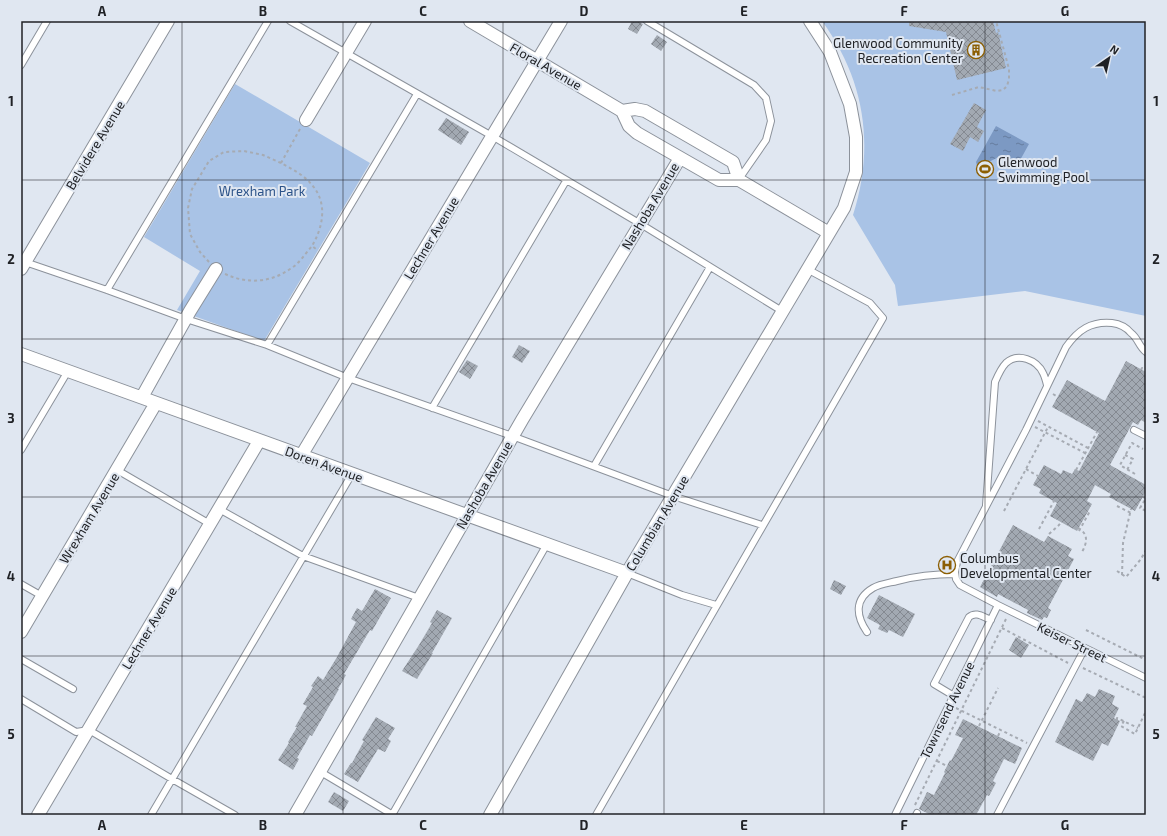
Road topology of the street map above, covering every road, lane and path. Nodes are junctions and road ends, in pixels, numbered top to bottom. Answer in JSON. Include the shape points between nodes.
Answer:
{"nodes":[{"id":1,"x":47,"y":21,"type":"edge"},
{"id":2,"x":168,"y":21,"type":"edge"},
{"id":3,"x":268,"y":21,"type":"edge"},
{"id":4,"x":290,"y":21,"type":"edge"},
{"id":5,"x":365,"y":21,"type":"edge"},
{"id":6,"x":470,"y":21,"type":"edge"},
{"id":7,"x":561,"y":21,"type":"edge"},
{"id":8,"x":648,"y":21,"type":"edge"},
{"id":9,"x":810,"y":21,"type":"edge"},
{"id":10,"x":996,"y":21,"type":"edge"},
{"id":11,"x":346,"y":53,"type":"junction"},
{"id":12,"x":537,"y":60,"type":"junction"},
{"id":13,"x":21,"y":65,"type":"edge"},
{"id":14,"x":417,"y":94,"type":"junction"},
{"id":15,"x":952,"y":95,"type":"dead end"},
{"id":16,"x":622,"y":111,"type":"junction"},
{"id":17,"x":306,"y":120,"type":"joint"},
{"id":18,"x":492,"y":136,"type":"junction"},
{"id":19,"x":680,"y":158,"type":"junction"},
{"id":20,"x":281,"y":163,"type":"junction"},
{"id":21,"x":739,"y":180,"type":"junction"},
{"id":22,"x":566,"y":181,"type":"junction"},
{"id":23,"x":639,"y":223,"type":"junction"},
{"id":24,"x":829,"y":233,"type":"junction"},
{"id":25,"x":312,"y":246,"type":"junction"},
{"id":26,"x":322,"y":253,"type":"junction"},
{"id":27,"x":23,"y":265,"type":"edge"},
{"id":28,"x":710,"y":267,"type":"junction"},
{"id":29,"x":216,"y":269,"type":"junction"},
{"id":30,"x":808,"y":269,"type":"junction"},
{"id":31,"x":107,"y":290,"type":"junction"},
{"id":32,"x":782,"y":311,"type":"junction"},
{"id":33,"x":186,"y":319,"type":"junction"},
{"id":34,"x":267,"y":345,"type":"junction"},
{"id":35,"x":1146,"y":352,"type":"edge"},
{"id":36,"x":21,"y":354,"type":"edge"},
{"id":37,"x":1141,"y":370,"type":"dead end"},
{"id":38,"x":1146,"y":370,"type":"edge"},
{"id":39,"x":68,"y":371,"type":"junction"},
{"id":40,"x":348,"y":378,"type":"junction"},
{"id":41,"x":1047,"y":385,"type":"junction"},
{"id":42,"x":142,"y":397,"type":"junction"},
{"id":43,"x":156,"y":404,"type":"junction"},
{"id":44,"x":432,"y":408,"type":"junction"},
{"id":45,"x":1030,"y":421,"type":"junction"},
{"id":46,"x":1048,"y":427,"type":"junction"},
{"id":47,"x":1134,"y":430,"type":"dead end"},
{"id":48,"x":1046,"y":432,"type":"junction"},
{"id":49,"x":1059,"y":432,"type":"junction"},
{"id":50,"x":1096,"y":432,"type":"dead end"},
{"id":51,"x":512,"y":436,"type":"junction"},
{"id":52,"x":1146,"y":436,"type":"edge"},
{"id":53,"x":1056,"y":438,"type":"junction"},
{"id":54,"x":1069,"y":438,"type":"junction"},
{"id":55,"x":259,"y":441,"type":"junction"},
{"id":56,"x":1066,"y":443,"type":"junction"},
{"id":57,"x":1088,"y":448,"type":"junction"},
{"id":58,"x":1143,"y":449,"type":"dead end"},
{"id":59,"x":21,"y":450,"type":"edge"},
{"id":60,"x":1085,"y":453,"type":"junction"},
{"id":61,"x":1125,"y":455,"type":"junction"},
{"id":62,"x":301,"y":456,"type":"junction"},
{"id":63,"x":594,"y":466,"type":"junction"},
{"id":64,"x":1026,"y":469,"type":"junction"},
{"id":65,"x":117,"y":470,"type":"junction"},
{"id":66,"x":1076,"y":470,"type":"dead end"},
{"id":67,"x":1128,"y":470,"type":"junction"},
{"id":68,"x":352,"y":474,"type":"junction"},
{"id":69,"x":1135,"y":474,"type":"dead end"},
{"id":70,"x":1038,"y":476,"type":"dead end"},
{"id":71,"x":673,"y":496,"type":"junction"},
{"id":72,"x":1143,"y":496,"type":"dead end"},
{"id":73,"x":1054,"y":502,"type":"dead end"},
{"id":74,"x":1117,"y":506,"type":"dead end"},
{"id":75,"x":986,"y":507,"type":"junction"},
{"id":76,"x":219,"y":509,"type":"junction"},
{"id":77,"x":1131,"y":509,"type":"dead end"},
{"id":78,"x":1004,"y":511,"type":"dead end"},
{"id":79,"x":1090,"y":511,"type":"dead end"},
{"id":80,"x":1146,"y":511,"type":"edge"},
{"id":81,"x":1129,"y":512,"type":"junction"},
{"id":82,"x":1133,"y":514,"type":"dead end"},
{"id":83,"x":466,"y":515,"type":"junction"},
{"id":84,"x":1061,"y":522,"type":"dead end"},
{"id":85,"x":210,"y":524,"type":"junction"},
{"id":86,"x":762,"y":525,"type":"junction"},
{"id":87,"x":1039,"y":529,"type":"dead end"},
{"id":88,"x":1049,"y":534,"type":"dead end"},
{"id":89,"x":547,"y":544,"type":"junction"},
{"id":90,"x":1146,"y":550,"type":"edge"},
{"id":91,"x":1082,"y":552,"type":"dead end"},
{"id":92,"x":303,"y":556,"type":"junction"},
{"id":93,"x":1117,"y":571,"type":"dead end"},
{"id":94,"x":627,"y":573,"type":"junction"},
{"id":95,"x":955,"y":574,"type":"junction"},
{"id":96,"x":1122,"y":575,"type":"junction"},
{"id":97,"x":21,"y":584,"type":"edge"},
{"id":98,"x":42,"y":596,"type":"junction"},
{"id":99,"x":419,"y":598,"type":"junction"},
{"id":100,"x":716,"y":605,"type":"junction"},
{"id":101,"x":998,"y":605,"type":"junction"},
{"id":102,"x":1010,"y":611,"type":"junction"},
{"id":103,"x":990,"y":620,"type":"junction"},
{"id":104,"x":1086,"y":630,"type":"dead end"},
{"id":105,"x":21,"y":632,"type":"edge"},
{"id":106,"x":867,"y":632,"type":"dead end"},
{"id":107,"x":1086,"y":648,"type":"junction"},
{"id":108,"x":21,"y":659,"type":"edge"},
{"id":109,"x":1146,"y":660,"type":"edge"},
{"id":110,"x":1146,"y":678,"type":"edge"},
{"id":111,"x":998,"y":688,"type":"dead end"},
{"id":112,"x":73,"y":689,"type":"dead end"},
{"id":113,"x":954,"y":696,"type":"junction"},
{"id":114,"x":21,"y":699,"type":"edge"},
{"id":115,"x":949,"y":705,"type":"junction"},
{"id":116,"x":961,"y":711,"type":"junction"},
{"id":117,"x":1146,"y":711,"type":"edge"},
{"id":118,"x":1117,"y":720,"type":"dead end"},
{"id":119,"x":981,"y":721,"type":"junction"},
{"id":120,"x":1124,"y":721,"type":"junction"},
{"id":121,"x":979,"y":726,"type":"dead end"},
{"id":122,"x":1138,"y":728,"type":"junction"},
{"id":123,"x":88,"y":730,"type":"junction"},
{"id":124,"x":1001,"y":730,"type":"junction"},
{"id":125,"x":998,"y":736,"type":"dead end"},
{"id":126,"x":1024,"y":749,"type":"dead end"},
{"id":127,"x":937,"y":761,"type":"junction"},
{"id":128,"x":947,"y":766,"type":"dead end"},
{"id":129,"x":319,"y":771,"type":"junction"},
{"id":130,"x":172,"y":779,"type":"junction"},
{"id":131,"x":915,"y":813,"type":"edge"},
{"id":132,"x":38,"y":815,"type":"edge"},
{"id":133,"x":151,"y":815,"type":"edge"},
{"id":134,"x":235,"y":815,"type":"edge"},
{"id":135,"x":295,"y":815,"type":"edge"},
{"id":136,"x":393,"y":815,"type":"edge"},
{"id":137,"x":491,"y":815,"type":"edge"},
{"id":138,"x":596,"y":815,"type":"edge"},
{"id":139,"x":895,"y":815,"type":"edge"},
{"id":140,"x":997,"y":815,"type":"edge"}],
"edges":[{"from":1,"to":13,"type":"lane"},
{"from":2,"to":27,"type":"street","name":"Belvidere Avenue"},
{"from":3,"to":31,"type":"lane"},
{"from":4,"to":11,"type":"lane"},
{"from":5,"to":11,"type":"street"},
{"from":6,"to":12,"type":"street","name":"Floral Avenue"},
{"from":7,"to":12,"type":"street","name":"Lechner Avenue"},
{"from":8,"to":21,"type":"lane","via":[[754,85],[766,98],[771,121],[766,140]]},
{"from":9,"to":24,"type":"street","name":"Columbian Avenue","via":[[830,52],[850,104],[856,137],[856,172],[844,208]]},
{"from":10,"to":15,"type":"path","via":[[1008,69],[1007,86],[997,91],[979,86]]},
{"from":11,"to":14,"type":"lane"},
{"from":11,"to":17,"type":"street"},
{"from":12,"to":16,"type":"street","name":"Floral Avenue"},
{"from":12,"to":18,"type":"street","name":"Lechner Avenue"},
{"from":14,"to":18,"type":"lane"},
{"from":14,"to":26,"type":"lane"},
{"from":16,"to":19,"type":"street","name":"Floral Avenue","via":[[629,126],[637,133]]},
{"from":16,"to":21,"type":"street","via":[[645,111],[733,162]]},
{"from":17,"to":20,"type":"path"},
{"from":18,"to":22,"type":"lane"},
{"from":18,"to":40,"type":"street","name":"Lechner Avenue"},
{"from":19,"to":21,"type":"street","name":"Floral Avenue","via":[[719,180]]},
{"from":19,"to":23,"type":"street","name":"Nashoba Avenue"},
{"from":20,"to":25,"type":"path","via":[[312,184],[322,205],[322,219]]},
{"from":20,"to":29,"type":"path","via":[[263,155],[244,151],[224,152],[209,161],[192,189],[188,208],[190,234],[200,252]]},
{"from":21,"to":24,"type":"street"},
{"from":22,"to":23,"type":"lane"},
{"from":22,"to":44,"type":"lane"},
{"from":23,"to":28,"type":"lane"},
{"from":23,"to":51,"type":"street","name":"Nashoba Avenue"},
{"from":24,"to":30,"type":"street","name":"Columbian Avenue"},
{"from":25,"to":26,"type":"path"},
{"from":25,"to":29,"type":"path","via":[[292,269],[276,278],[254,282],[238,279]]},
{"from":26,"to":34,"type":"lane"},
{"from":27,"to":31,"type":"lane"},
{"from":28,"to":32,"type":"lane"},
{"from":28,"to":63,"type":"lane"},
{"from":29,"to":33,"type":"street"},
{"from":30,"to":32,"type":"street","name":"Columbian Avenue"},
{"from":30,"to":86,"type":"lane","via":[[870,303],[882,318]]},
{"from":31,"to":33,"type":"lane"},
{"from":32,"to":71,"type":"street","name":"Columbian Avenue"},
{"from":33,"to":34,"type":"lane"},
{"from":33,"to":42,"type":"street"},
{"from":34,"to":40,"type":"lane"},
{"from":35,"to":41,"type":"lane","via":[[1132,333],[1124,327],[1104,322],[1094,324],[1072,338]]},
{"from":36,"to":39,"type":"street","name":"Doren Avenue"},
{"from":37,"to":38,"type":"path"},
{"from":39,"to":42,"type":"street","name":"Doren Avenue"},
{"from":39,"to":59,"type":"lane"},
{"from":40,"to":44,"type":"lane"},
{"from":40,"to":62,"type":"street","name":"Lechner Avenue"},
{"from":41,"to":45,"type":"lane"},
{"from":41,"to":75,"type":"lane","via":[[1043,373],[1034,362],[1020,357],[1007,362],[998,374],[995,382]]},
{"from":42,"to":43,"type":"street","name":"Doren Avenue"},
{"from":43,"to":55,"type":"street","name":"Doren Avenue"},
{"from":43,"to":65,"type":"street","name":"Wrexham Avenue"},
{"from":44,"to":51,"type":"lane"},
{"from":45,"to":46,"type":"path"},
{"from":45,"to":48,"type":"path"},
{"from":45,"to":75,"type":"lane"},
{"from":46,"to":48,"type":"path"},
{"from":46,"to":49,"type":"path"},
{"from":47,"to":52,"type":"lane"},
{"from":48,"to":53,"type":"path"},
{"from":48,"to":64,"type":"path"},
{"from":49,"to":53,"type":"path"},
{"from":49,"to":54,"type":"path"},
{"from":50,"to":57,"type":"path"},
{"from":51,"to":63,"type":"lane"},
{"from":51,"to":83,"type":"street","name":"Nashoba Avenue"},
{"from":53,"to":56,"type":"path"},
{"from":54,"to":56,"type":"path"},
{"from":54,"to":57,"type":"path"},
{"from":55,"to":62,"type":"street","name":"Doren Avenue"},
{"from":55,"to":76,"type":"street","name":"Lechner Avenue"},
{"from":56,"to":60,"type":"path"},
{"from":57,"to":60,"type":"path"},
{"from":58,"to":61,"type":"path","via":[[1132,443]]},
{"from":60,"to":66,"type":"path"},
{"from":61,"to":67,"type":"path","via":[[1120,465]]},
{"from":61,"to":67,"type":"path","via":[[1133,459]]},
{"from":62,"to":68,"type":"street","name":"Doren Avenue"},
{"from":63,"to":71,"type":"lane"},
{"from":64,"to":70,"type":"path"},
{"from":64,"to":78,"type":"path"},
{"from":65,"to":85,"type":"lane"},
{"from":65,"to":98,"type":"street","name":"Wrexham Avenue"},
{"from":67,"to":69,"type":"path"},
{"from":68,"to":83,"type":"street","name":"Doren Avenue"},
{"from":68,"to":92,"type":"lane"},
{"from":71,"to":86,"type":"lane"},
{"from":71,"to":94,"type":"street","name":"Columbian Avenue"},
{"from":72,"to":80,"type":"path","via":[[1146,498],[1140,508]]},
{"from":73,"to":87,"type":"path"},
{"from":74,"to":81,"type":"path"},
{"from":75,"to":95,"type":"lane","via":[[957,562]]},
{"from":76,"to":85,"type":"street","name":"Lechner Avenue"},
{"from":76,"to":92,"type":"lane"},
{"from":77,"to":81,"type":"path"},
{"from":79,"to":91,"type":"path","via":[[1079,530],[1085,534],[1087,541]]},
{"from":81,"to":82,"type":"path"},
{"from":81,"to":96,"type":"path","via":[[1123,543]]},
{"from":83,"to":89,"type":"street","name":"Doren Avenue"},
{"from":83,"to":99,"type":"street","name":"Nashoba Avenue"},
{"from":84,"to":88,"type":"path"},
{"from":85,"to":123,"type":"street","name":"Lechner Avenue"},
{"from":86,"to":100,"type":"lane"},
{"from":89,"to":94,"type":"street","name":"Doren Avenue"},
{"from":89,"to":136,"type":"lane"},
{"from":90,"to":96,"type":"path","via":[[1126,577]]},
{"from":92,"to":99,"type":"lane"},
{"from":92,"to":130,"type":"lane"},
{"from":93,"to":96,"type":"path"},
{"from":94,"to":100,"type":"lane","via":[[682,595]]},
{"from":94,"to":137,"type":"street","name":"Columbian Avenue"},
{"from":95,"to":101,"type":"lane","name":"Keiser Street","via":[[960,585]]},
{"from":95,"to":106,"type":"lane","via":[[924,575],[874,588],[859,602],[858,614]]},
{"from":97,"to":98,"type":"lane"},
{"from":98,"to":105,"type":"street","name":"Wrexham Avenue"},
{"from":99,"to":129,"type":"street","name":"Nashoba Avenue"},
{"from":100,"to":138,"type":"lane"},
{"from":101,"to":102,"type":"lane","name":"Keiser Street"},
{"from":101,"to":103,"type":"lane","name":"Townsend Avenue"},
{"from":102,"to":107,"type":"lane","name":"Keiser Street"},
{"from":102,"to":116,"type":"path"},
{"from":103,"to":113,"type":"lane","name":"Townsend Avenue"},
{"from":103,"to":113,"type":"lane","via":[[972,614],[934,684]]},
{"from":104,"to":109,"type":"path"},
{"from":107,"to":110,"type":"lane","name":"Keiser Street"},
{"from":107,"to":140,"type":"lane"},
{"from":108,"to":112,"type":"lane"},
{"from":111,"to":119,"type":"path"},
{"from":113,"to":115,"type":"lane","name":"Townsend Avenue"},
{"from":114,"to":123,"type":"lane","via":[[76,732]]},
{"from":115,"to":116,"type":"path"},
{"from":115,"to":139,"type":"lane","name":"Townsend Avenue"},
{"from":116,"to":119,"type":"path"},
{"from":116,"to":127,"type":"path"},
{"from":117,"to":122,"type":"path"},
{"from":118,"to":120,"type":"path"},
{"from":119,"to":121,"type":"path"},
{"from":119,"to":124,"type":"path"},
{"from":120,"to":122,"type":"path"},
{"from":120,"to":122,"type":"path","via":[[1121,726],[1135,734]]},
{"from":123,"to":130,"type":"lane"},
{"from":123,"to":132,"type":"street","name":"Lechner Avenue"},
{"from":124,"to":125,"type":"path"},
{"from":124,"to":126,"type":"path","via":[[1027,743]]},
{"from":127,"to":128,"type":"path"},
{"from":127,"to":131,"type":"path"},
{"from":129,"to":135,"type":"street","name":"Nashoba Avenue"},
{"from":129,"to":136,"type":"lane"},
{"from":130,"to":133,"type":"lane"},
{"from":130,"to":134,"type":"lane"}]}
